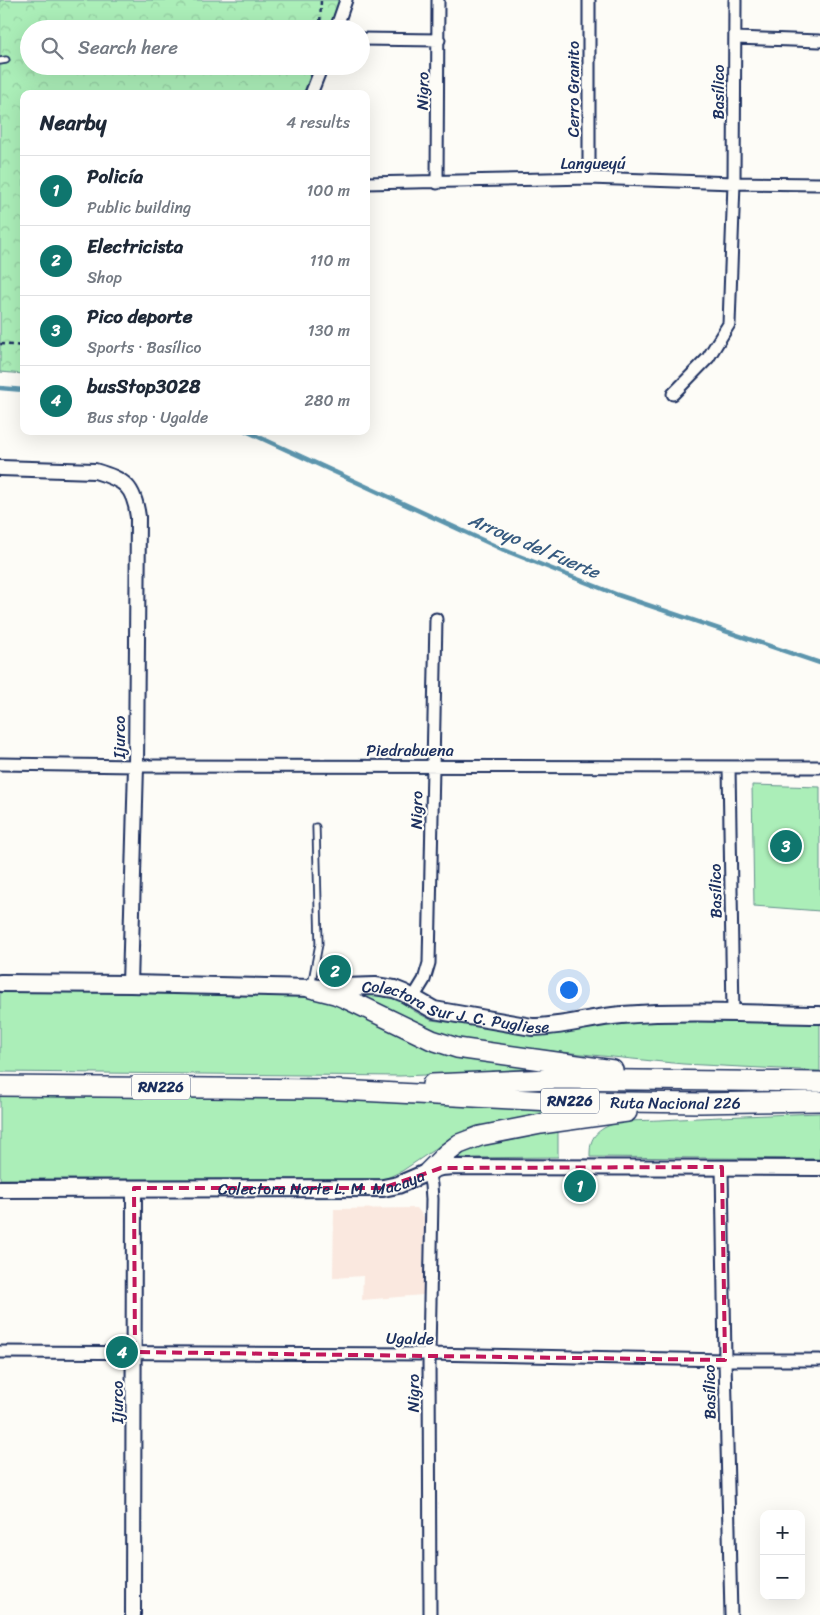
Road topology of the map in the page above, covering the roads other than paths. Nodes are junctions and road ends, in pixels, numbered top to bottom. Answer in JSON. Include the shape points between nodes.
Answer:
{"nodes":[{"id":1,"x":346,"y":0,"type":"edge"},
{"id":2,"x":438,"y":0,"type":"edge"},
{"id":3,"x":589,"y":0,"type":"edge"},
{"id":4,"x":735,"y":0,"type":"edge"},
{"id":5,"x":339,"y":20,"type":"edge"},
{"id":6,"x":735,"y":38,"type":"junction"},
{"id":7,"x":370,"y":39,"type":"edge"},
{"id":8,"x":439,"y":40,"type":"junction"},
{"id":9,"x":820,"y":41,"type":"edge"},
{"id":10,"x":318,"y":75,"type":"edge"},
{"id":11,"x":313,"y":90,"type":"edge"},
{"id":12,"x":589,"y":178,"type":"junction"},
{"id":13,"x":370,"y":183,"type":"edge"},
{"id":14,"x":437,"y":183,"type":"junction"},
{"id":15,"x":734,"y":184,"type":"junction"},
{"id":16,"x":820,"y":184,"type":"edge"},
{"id":17,"x":673,"y":394,"type":"dead end"},
{"id":18,"x":0,"y":468,"type":"edge"},
{"id":19,"x":436,"y":619,"type":"dead end"},
{"id":20,"x":0,"y":764,"type":"edge"},
{"id":21,"x":136,"y":766,"type":"junction"},
{"id":22,"x":434,"y":766,"type":"junction"},
{"id":23,"x":729,"y":767,"type":"junction"},
{"id":24,"x":820,"y":767,"type":"edge"},
{"id":25,"x":316,"y":827,"type":"dead end"},
{"id":26,"x":0,"y":983,"type":"edge"},
{"id":27,"x":130,"y":984,"type":"junction"},
{"id":28,"x":311,"y":988,"type":"junction"},
{"id":29,"x":413,"y":998,"type":"junction"},
{"id":30,"x":733,"y":1014,"type":"junction"},
{"id":31,"x":820,"y":1015,"type":"edge"},
{"id":32,"x":698,"y":1081,"type":"junction"},
{"id":33,"x":820,"y":1082,"type":"edge"},
{"id":34,"x":0,"y":1086,"type":"edge"},
{"id":35,"x":321,"y":1089,"type":"junction"},
{"id":36,"x":820,"y":1101,"type":"edge"},
{"id":37,"x":700,"y":1103,"type":"junction"},
{"id":38,"x":722,"y":1167,"type":"junction"},
{"id":39,"x":820,"y":1168,"type":"edge"},
{"id":40,"x":428,"y":1172,"type":"junction"},
{"id":41,"x":134,"y":1188,"type":"junction"},
{"id":42,"x":0,"y":1189,"type":"edge"},
{"id":43,"x":0,"y":1352,"type":"edge"},
{"id":44,"x":134,"y":1352,"type":"junction"},
{"id":45,"x":429,"y":1354,"type":"junction"},
{"id":46,"x":724,"y":1360,"type":"junction"},
{"id":47,"x":820,"y":1360,"type":"edge"},
{"id":48,"x":133,"y":1615,"type":"edge"},
{"id":49,"x":430,"y":1615,"type":"edge"},
{"id":50,"x":731,"y":1615,"type":"edge"}],
"edges":[{"from":1,"to":5,"type":"street"},
{"from":2,"to":8,"type":"street","name":"Nigro"},
{"from":3,"to":12,"type":"street","name":"Cerro Granito"},
{"from":4,"to":6,"type":"street","name":"Basílico"},
{"from":6,"to":9,"type":"street"},
{"from":6,"to":15,"type":"street","name":"Basílico"},
{"from":7,"to":8,"type":"street"},
{"from":8,"to":14,"type":"street","name":"Nigro"},
{"from":10,"to":11,"type":"street"},
{"from":12,"to":14,"type":"street","name":"Langueyú"},
{"from":12,"to":15,"type":"street","name":"Langueyú"},
{"from":13,"to":14,"type":"street","name":"Langueyú"},
{"from":15,"to":16,"type":"street","name":"Langueyú"},
{"from":15,"to":17,"type":"street","name":"Basílico","via":[[729,324],[708,358]]},
{"from":18,"to":21,"type":"street","name":"Ijurco","via":[[95,471],[115,478],[131,491],[135,499],[138,517]]},
{"from":19,"to":22,"type":"street","name":"Nigro"},
{"from":20,"to":21,"type":"street","name":"Piedrabuena"},
{"from":21,"to":22,"type":"street","name":"Piedrabuena"},
{"from":21,"to":27,"type":"street","name":"Ijurco"},
{"from":22,"to":23,"type":"street","name":"Piedrabuena"},
{"from":22,"to":29,"type":"street","name":"Nigro","via":[[429,963],[424,980]]},
{"from":23,"to":24,"type":"street","name":"Piedrabuena"},
{"from":23,"to":30,"type":"street","name":"Basílico"},
{"from":25,"to":28,"type":"lane","via":[[319,944]]},
{"from":26,"to":27,"type":"main road","name":"Colectora Sur J. C. Pugliese"},
{"from":27,"to":28,"type":"main road","name":"Colectora Sur J. C. Pugliese"},
{"from":28,"to":29,"type":"main road","name":"Colectora Sur J. C. Pugliese","via":[[375,986],[394,989]]},
{"from":28,"to":32,"type":"highway","via":[[342,997],[432,1040],[457,1048]]},
{"from":29,"to":30,"type":"main road","name":"Colectora Sur J. C. Pugliese","via":[[445,1013],[532,1027],[622,1015]]},
{"from":30,"to":31,"type":"main road","name":"Colectora Sur J. C. Pugliese"},
{"from":32,"to":33,"type":"highway","name":"Ruta Nacional 226","number":"RN226"},
{"from":32,"to":35,"type":"highway","name":"Ruta Nacional 226","number":"RN226","via":[[550,1079]]},
{"from":34,"to":35,"type":"highway","name":"Ruta Nacional 226","number":"RN226"},
{"from":35,"to":37,"type":"highway","name":"Ruta Nacional 226","number":"RN226","via":[[551,1101]]},
{"from":36,"to":37,"type":"highway","name":"Ruta Nacional 226","number":"RN226"},
{"from":37,"to":40,"type":"highway","via":[[541,1124],[480,1136],[459,1144]]},
{"from":38,"to":39,"type":"street","name":"Colectora Norte L. M. Macaya"},
{"from":38,"to":40,"type":"street","name":"Colectora Norte L. M. Macaya","via":[[454,1167]]},
{"from":38,"to":46,"type":"street","name":"Basílico"},
{"from":40,"to":41,"type":"main road","name":"Colectora Norte L. M. Macaya","via":[[383,1188]]},
{"from":40,"to":45,"type":"street","name":"Nigro","via":[[432,1199]]},
{"from":41,"to":42,"type":"main road","name":"Colectora Norte L. M. Macaya"},
{"from":41,"to":44,"type":"street","name":"Ijurco"},
{"from":43,"to":44,"type":"street","name":"Ugalde"},
{"from":44,"to":45,"type":"street","name":"Ugalde"},
{"from":44,"to":48,"type":"street","name":"Ijurco"},
{"from":45,"to":46,"type":"street","name":"Ugalde"},
{"from":45,"to":49,"type":"street","name":"Nigro"},
{"from":46,"to":47,"type":"street","name":"Ugalde"},
{"from":46,"to":50,"type":"street","name":"Basílico"}]}
